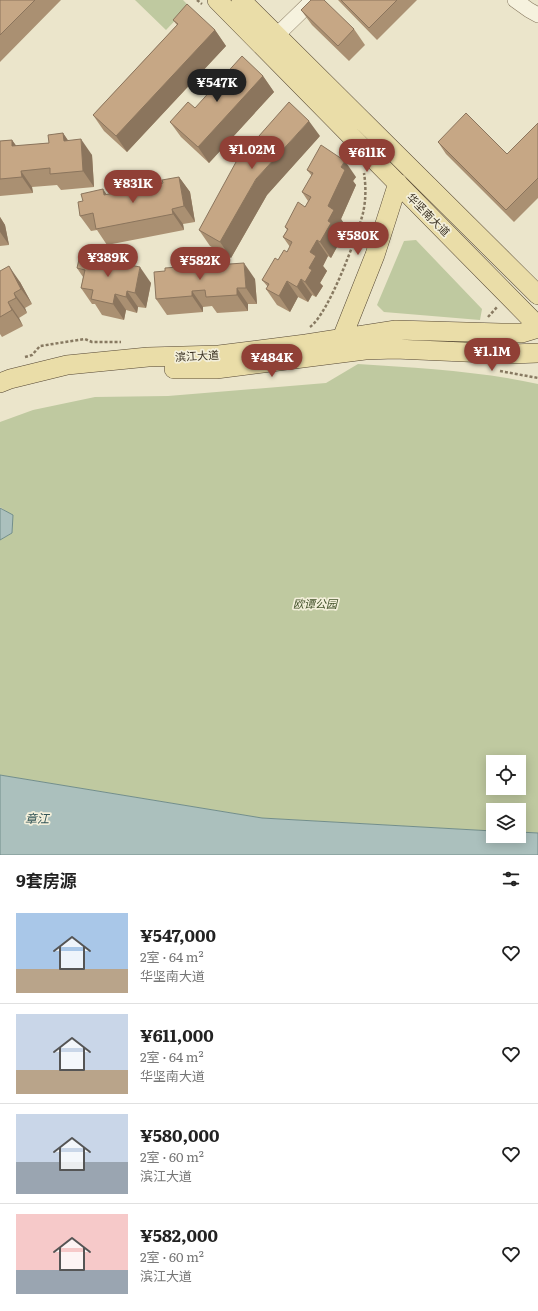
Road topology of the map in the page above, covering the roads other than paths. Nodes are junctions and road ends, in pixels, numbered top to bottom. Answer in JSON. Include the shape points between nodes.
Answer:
{"nodes":[{"id":1,"x":241,"y":0,"type":"edge"},
{"id":2,"x":313,"y":0,"type":"edge"},
{"id":3,"x":515,"y":0,"type":"edge"},
{"id":4,"x":210,"y":2,"type":"edge"},
{"id":5,"x":538,"y":15,"type":"edge"},
{"id":6,"x":277,"y":35,"type":"junction"},
{"id":7,"x":398,"y":183,"type":"junction"},
{"id":8,"x":538,"y":295,"type":"edge"},
{"id":9,"x":538,"y":327,"type":"edge"},
{"id":10,"x":342,"y":338,"type":"junction"},
{"id":11,"x":450,"y":352,"type":"junction"},
{"id":12,"x":538,"y":353,"type":"edge"},
{"id":13,"x":538,"y":365,"type":"edge"},
{"id":14,"x":0,"y":383,"type":"edge"},
{"id":15,"x":0,"y":395,"type":"edge"}],
"edges":[{"from":1,"to":6,"type":"main road","name":"华坚南大道"},
{"from":2,"to":6,"type":"street"},
{"from":3,"to":5,"type":"street"},
{"from":4,"to":7,"type":"main road","name":"华坚南大道"},
{"from":6,"to":8,"type":"main road","name":"华坚南大道"},
{"from":7,"to":9,"type":"main road","name":"华坚南大道"},
{"from":7,"to":10,"type":"main road","via":[[375,255]]},
{"from":9,"to":10,"type":"main road","name":"滨江大道","via":[[522,333],[396,330]]},
{"from":10,"to":14,"type":"main road","name":"滨江大道","via":[[219,355],[67,365]]},
{"from":11,"to":12,"type":"main road","name":"滨江大道"},
{"from":11,"to":13,"type":"main road"},
{"from":11,"to":15,"type":"main road","name":"滨江大道","via":[[365,350],[216,369],[139,368],[68,375]]}]}
